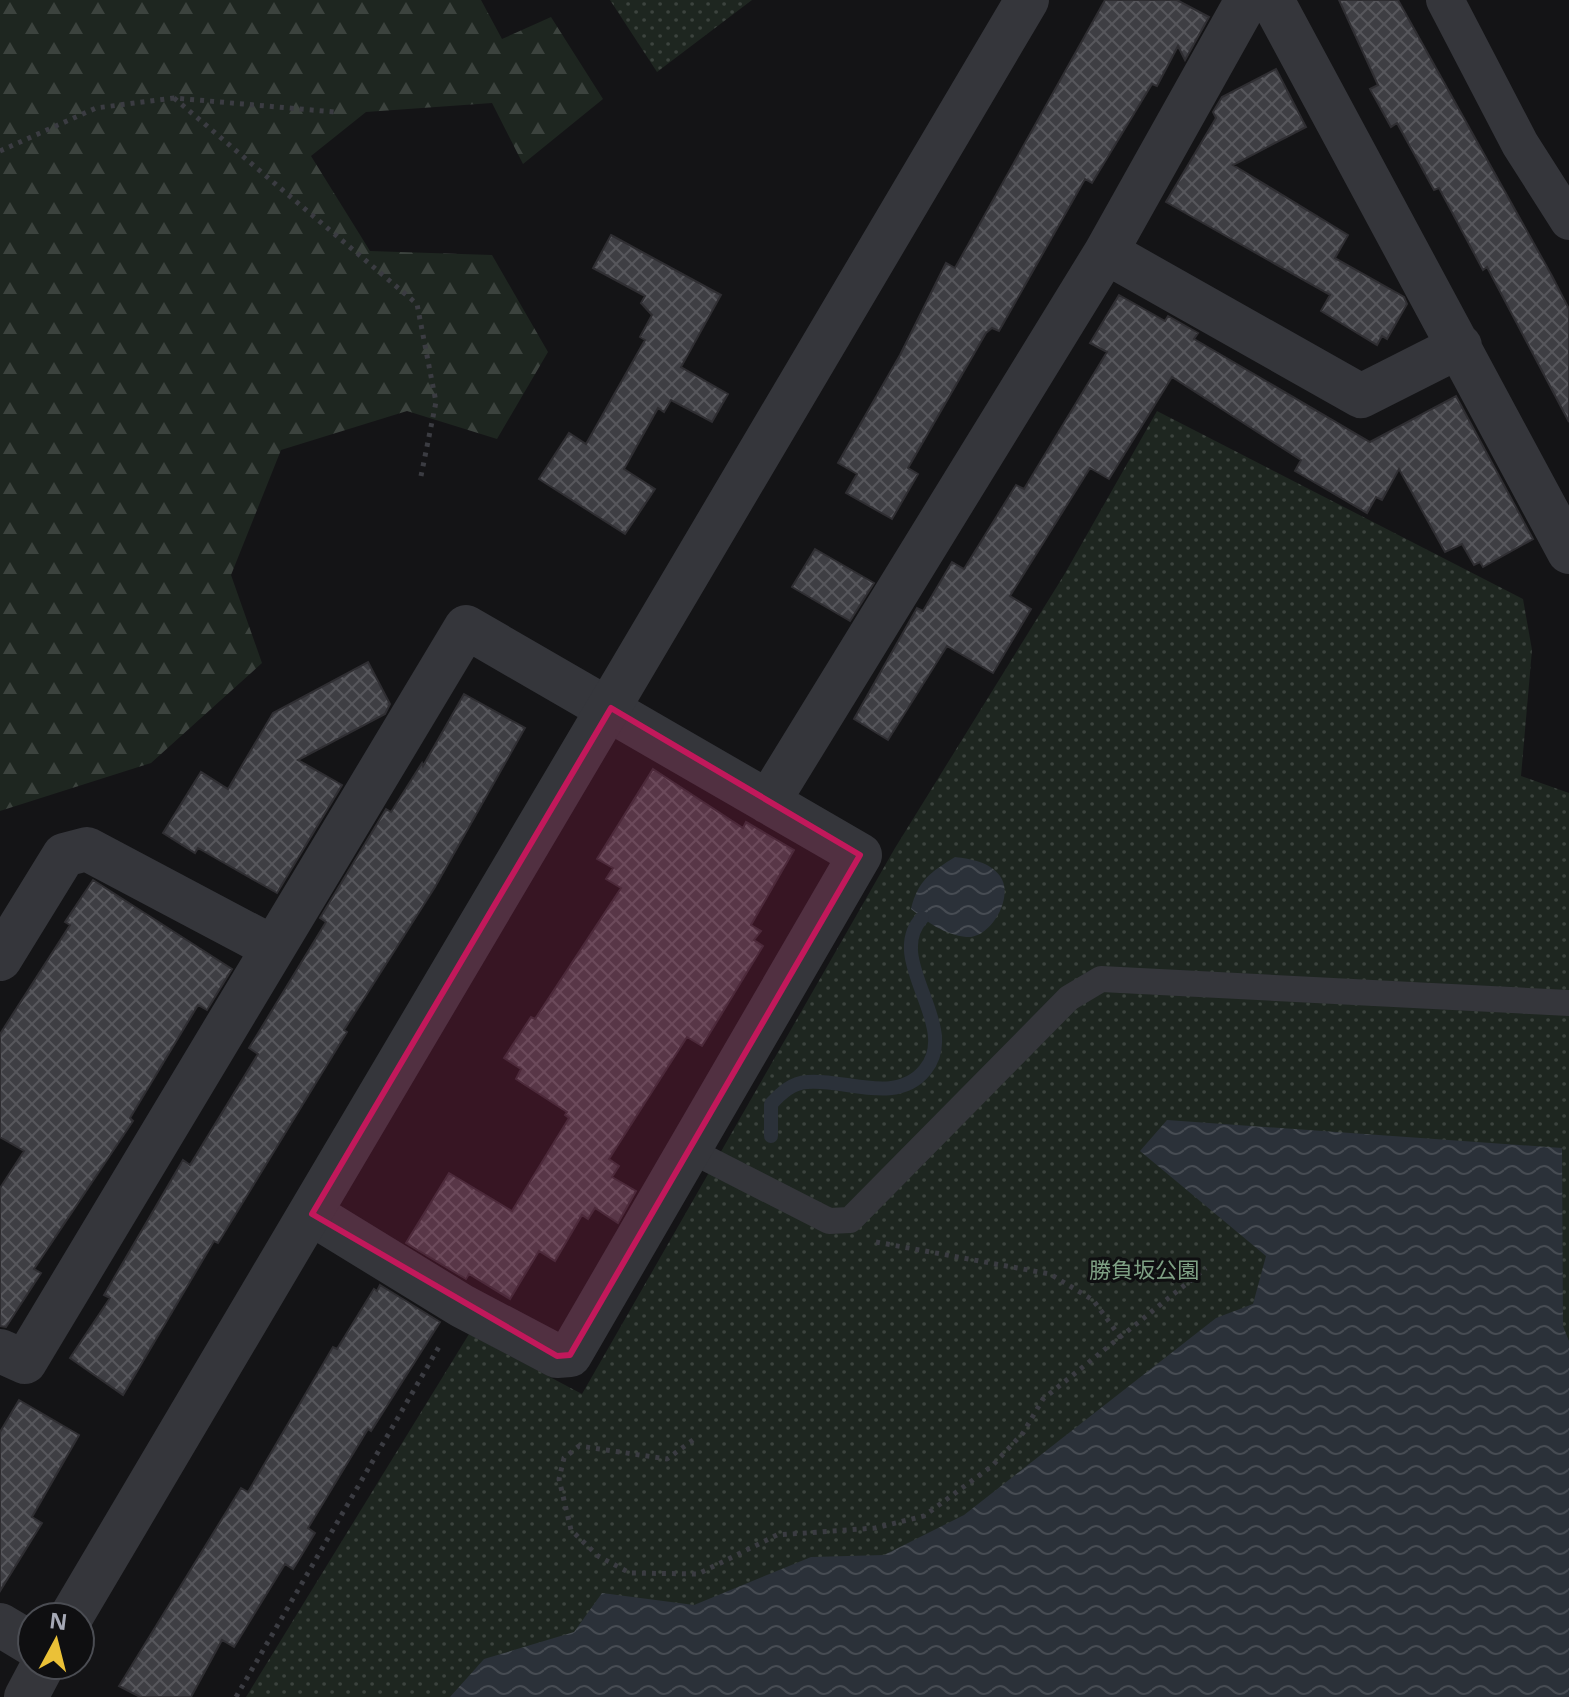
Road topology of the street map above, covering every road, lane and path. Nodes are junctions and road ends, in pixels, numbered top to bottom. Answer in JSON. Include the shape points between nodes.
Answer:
{"nodes":[{"id":1,"x":1027,"y":0,"type":"edge"},
{"id":2,"x":1247,"y":0,"type":"edge"},
{"id":3,"x":1272,"y":0,"type":"edge"},
{"id":4,"x":1445,"y":0,"type":"edge"},
{"id":5,"x":174,"y":98,"type":"junction"},
{"id":6,"x":335,"y":112,"type":"dead end"},
{"id":7,"x":0,"y":151,"type":"edge"},
{"id":8,"x":1569,"y":221,"type":"edge"},
{"id":9,"x":1106,"y":252,"type":"junction"},
{"id":10,"x":1460,"y":346,"type":"junction"},
{"id":11,"x":420,"y":481,"type":"dead end"},
{"id":12,"x":1569,"y":552,"type":"edge"},
{"id":13,"x":611,"y":708,"type":"junction"},
{"id":14,"x":768,"y":802,"type":"junction"},
{"id":15,"x":272,"y":947,"type":"junction"},
{"id":16,"x":0,"y":959,"type":"edge"},
{"id":17,"x":1569,"y":1003,"type":"edge"},
{"id":18,"x":690,"y":1150,"type":"junction"},
{"id":19,"x":312,"y":1214,"type":"junction"},
{"id":20,"x":850,"y":1220,"type":"junction"},
{"id":21,"x":1206,"y":1268,"type":"dead end"},
{"id":22,"x":462,"y":1306,"type":"junction"},
{"id":23,"x":1121,"y":1338,"type":"junction"},
{"id":24,"x":0,"y":1351,"type":"edge"},
{"id":25,"x":693,"y":1440,"type":"dead end"},
{"id":26,"x":81,"y":1601,"type":"edge"},
{"id":27,"x":236,"y":1697,"type":"edge"}],
"edges":[{"from":1,"to":13,"type":"street"},
{"from":2,"to":9,"type":"street"},
{"from":3,"to":10,"type":"street"},
{"from":4,"to":8,"type":"street","via":[[1520,144]]},
{"from":5,"to":6,"type":"path"},
{"from":5,"to":7,"type":"path","via":[[96,108]]},
{"from":5,"to":11,"type":"path","via":[[417,304],[436,402]]},
{"from":9,"to":10,"type":"street","via":[[1361,396]]},
{"from":9,"to":14,"type":"street"},
{"from":10,"to":12,"type":"street"},
{"from":13,"to":14,"type":"street"},
{"from":13,"to":15,"type":"street","via":[[466,627]]},
{"from":13,"to":19,"type":"street"},
{"from":14,"to":18,"type":"street","via":[[860,855]]},
{"from":15,"to":16,"type":"street","via":[[87,849],[64,855]]},
{"from":15,"to":24,"type":"street","via":[[25,1362]]},
{"from":17,"to":20,"type":"lane","via":[[1101,979],[1069,998]]},
{"from":18,"to":20,"type":"lane","via":[[829,1221]]},
{"from":18,"to":22,"type":"street","via":[[570,1355],[557,1356]]},
{"from":19,"to":22,"type":"street"},
{"from":19,"to":26,"type":"street"},
{"from":20,"to":23,"type":"path","via":[[868,1240],[1050,1274],[1093,1300]]},
{"from":21,"to":23,"type":"path"},
{"from":22,"to":27,"type":"path"},
{"from":23,"to":25,"type":"path","via":[[1043,1399],[1023,1433],[992,1466],[924,1516],[875,1528],[777,1535],[698,1574],[630,1573],[598,1556],[571,1530],[559,1479],[564,1458],[579,1446],[667,1459]]}]}
